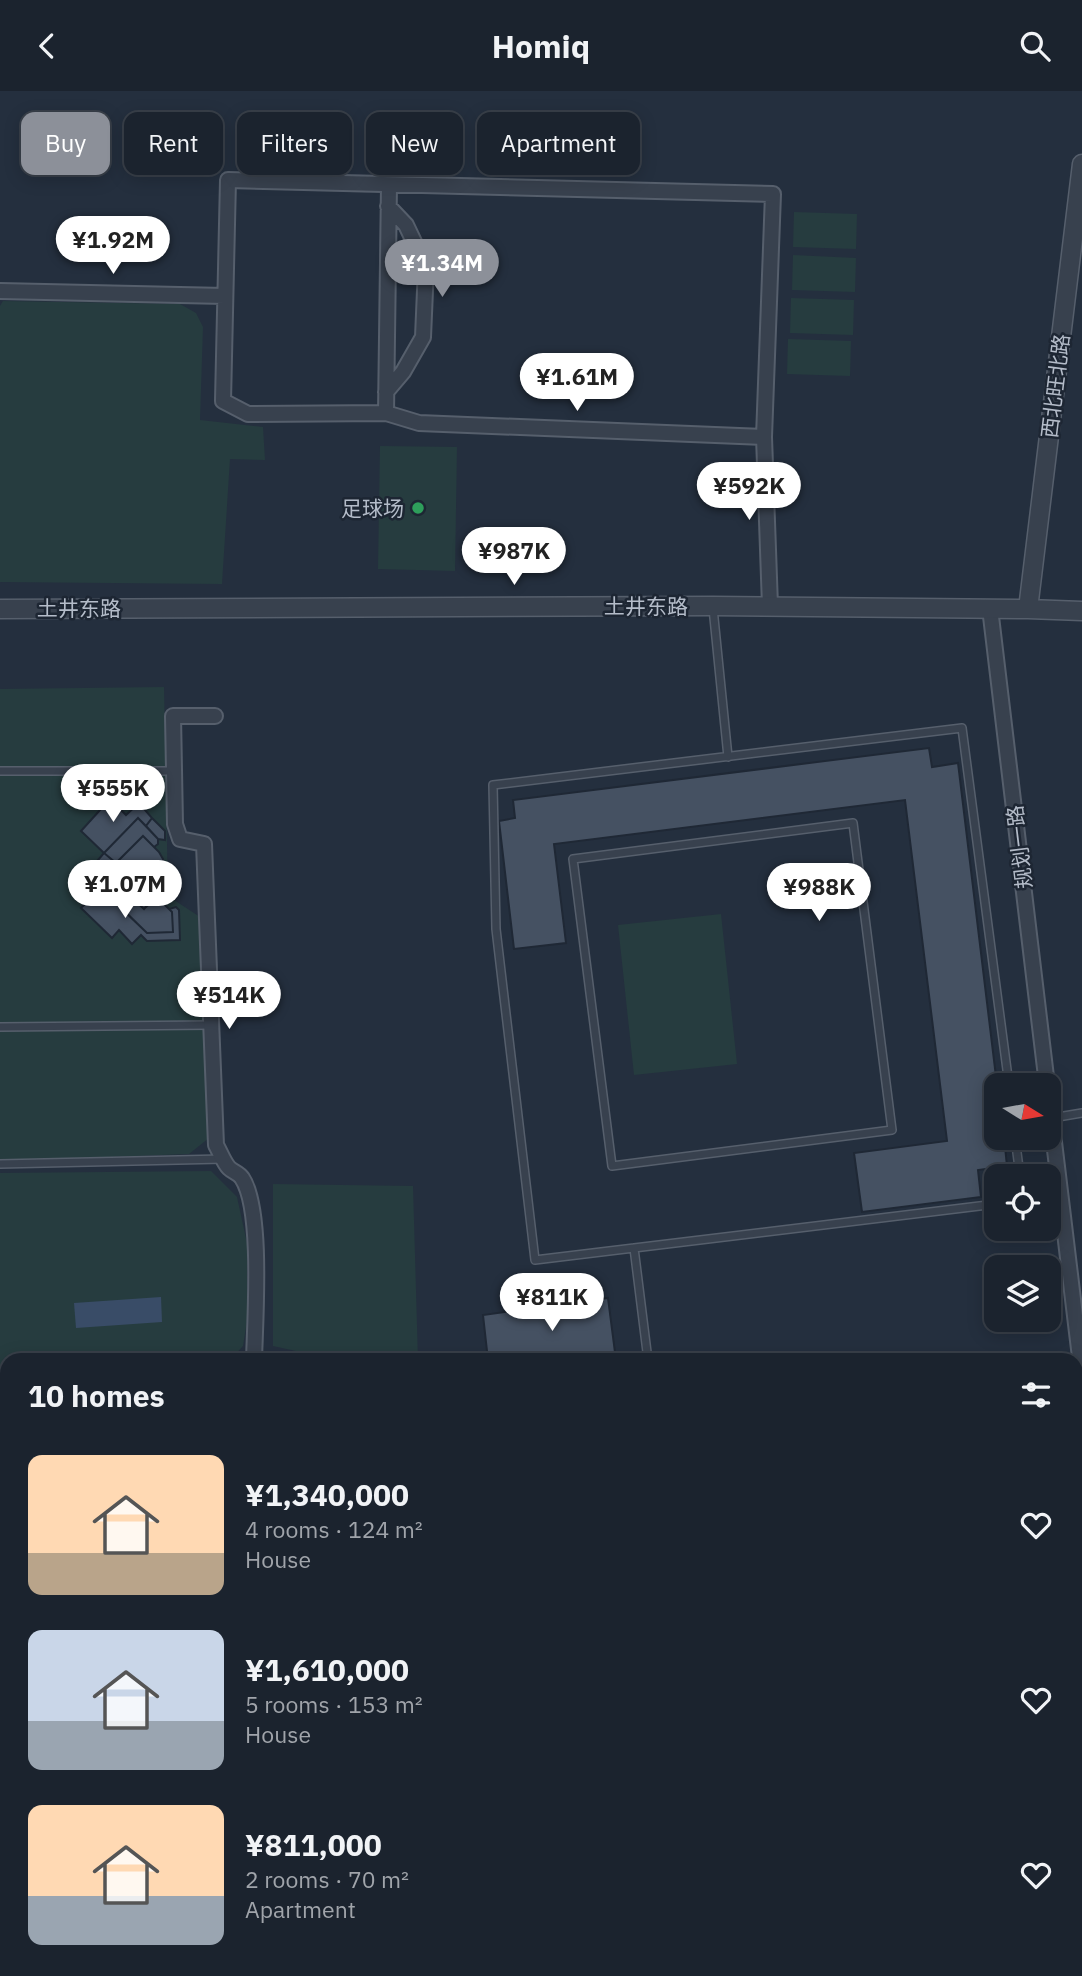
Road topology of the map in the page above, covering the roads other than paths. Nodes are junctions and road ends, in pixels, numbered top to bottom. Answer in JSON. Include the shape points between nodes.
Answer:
{"nodes":[{"id":1,"x":1082,"y":164,"type":"edge"},
{"id":2,"x":388,"y":185,"type":"junction"},
{"id":3,"x":388,"y":206,"type":"junction"},
{"id":4,"x":0,"y":291,"type":"edge"},
{"id":5,"x":225,"y":296,"type":"junction"},
{"id":6,"x":386,"y":392,"type":"junction"},
{"id":7,"x":386,"y":413,"type":"junction"},
{"id":8,"x":764,"y":437,"type":"junction"},
{"id":9,"x":713,"y":606,"type":"junction"},
{"id":10,"x":770,"y":606,"type":"junction"},
{"id":11,"x":0,"y":608,"type":"edge"},
{"id":12,"x":990,"y":608,"type":"junction"},
{"id":13,"x":1028,"y":609,"type":"junction"},
{"id":14,"x":1082,"y":611,"type":"edge"},
{"id":15,"x":1082,"y":618,"type":"edge"},
{"id":16,"x":215,"y":716,"type":"dead end"},
{"id":17,"x":728,"y":757,"type":"junction"},
{"id":18,"x":0,"y":771,"type":"edge"},
{"id":19,"x":174,"y":771,"type":"junction"},
{"id":20,"x":853,"y":823,"type":"joint"},
{"id":21,"x":211,"y":1025,"type":"junction"},
{"id":22,"x":0,"y":1027,"type":"edge"},
{"id":23,"x":1007,"y":1073,"type":"edge"},
{"id":24,"x":1046,"y":1073,"type":"edge"},
{"id":25,"x":1082,"y":1113,"type":"edge"},
{"id":26,"x":1061,"y":1116,"type":"edge"},
{"id":27,"x":1055,"y":1150,"type":"edge"},
{"id":28,"x":224,"y":1159,"type":"junction"},
{"id":29,"x":0,"y":1164,"type":"edge"},
{"id":30,"x":984,"y":1205,"type":"edge"},
{"id":31,"x":634,"y":1248,"type":"junction"},
{"id":32,"x":254,"y":1353,"type":"edge"},
{"id":33,"x":647,"y":1353,"type":"edge"},
{"id":34,"x":1079,"y":1353,"type":"edge"}],
"edges":[{"from":1,"to":13,"type":"street","name":"西北旺北路"},
{"from":2,"to":3,"type":"street"},
{"from":2,"to":5,"type":"street","via":[[228,180]]},
{"from":2,"to":8,"type":"street","via":[[774,194]]},
{"from":3,"to":6,"type":"street"},
{"from":3,"to":6,"type":"street","via":[[406,225],[426,267],[423,337]]},
{"from":4,"to":5,"type":"street"},
{"from":5,"to":7,"type":"street","via":[[223,401],[248,414]]},
{"from":6,"to":7,"type":"street"},
{"from":7,"to":8,"type":"street","via":[[419,423]]},
{"from":8,"to":10,"type":"street"},
{"from":9,"to":10,"type":"street","name":"土井东路"},
{"from":9,"to":11,"type":"street","name":"土井东路"},
{"from":9,"to":17,"type":"lane"},
{"from":10,"to":12,"type":"street","name":"土井东路"},
{"from":12,"to":13,"type":"street","name":"土井东路"},
{"from":12,"to":24,"type":"street","name":"规划一路"},
{"from":13,"to":14,"type":"street","name":"土井东路"},
{"from":14,"to":15,"type":"lane"},
{"from":16,"to":19,"type":"street","via":[[173,716]]},
{"from":17,"to":23,"type":"lane","via":[[962,728]]},
{"from":17,"to":31,"type":"lane","via":[[493,785],[496,929],[535,1259]]},
{"from":18,"to":19,"type":"lane"},
{"from":19,"to":21,"type":"street","via":[[175,824],[180,839],[204,844]]},
{"from":20,"to":20,"type":"lane","via":[[573,859],[612,1166],[892,1130]]},
{"from":21,"to":22,"type":"lane"},
{"from":21,"to":28,"type":"street","via":[[216,1145]]},
{"from":25,"to":26,"type":"lane"},
{"from":27,"to":34,"type":"street"},
{"from":28,"to":29,"type":"lane"},
{"from":28,"to":32,"type":"street","via":[[242,1177],[254,1224]]},
{"from":30,"to":31,"type":"lane"},
{"from":31,"to":33,"type":"lane"}]}
